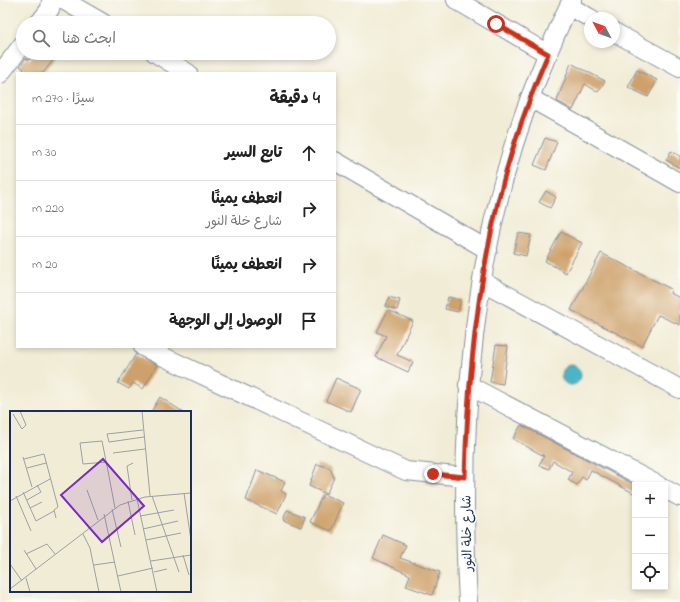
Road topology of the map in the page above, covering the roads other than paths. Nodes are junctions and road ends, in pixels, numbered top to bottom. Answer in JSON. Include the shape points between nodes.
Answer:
{"nodes":[{"id":1,"x":51,"y":0,"type":"edge"},
{"id":2,"x":63,"y":0,"type":"edge"},
{"id":3,"x":456,"y":0,"type":"edge"},
{"id":4,"x":571,"y":3,"type":"edge"},
{"id":5,"x":584,"y":13,"type":"edge"},
{"id":6,"x":44,"y":16,"type":"edge"},
{"id":7,"x":92,"y":16,"type":"edge"},
{"id":8,"x":620,"y":35,"type":"edge"},
{"id":9,"x":16,"y":53,"type":"edge"},
{"id":10,"x":548,"y":54,"type":"junction"},
{"id":11,"x":167,"y":60,"type":"edge"},
{"id":12,"x":680,"y":68,"type":"edge"},
{"id":13,"x":186,"y":72,"type":"edge"},
{"id":14,"x":0,"y":74,"type":"edge"},
{"id":15,"x":530,"y":98,"type":"junction"},
{"id":16,"x":336,"y":162,"type":"edge"},
{"id":17,"x":680,"y":183,"type":"edge"},
{"id":18,"x":488,"y":250,"type":"junction"},
{"id":19,"x":482,"y":282,"type":"junction"},
{"id":20,"x":145,"y":348,"type":"edge"},
{"id":21,"x":468,"y":385,"type":"junction"},
{"id":22,"x":680,"y":389,"type":"edge"},
{"id":23,"x":465,"y":477,"type":"junction"},
{"id":24,"x":652,"y":482,"type":"edge"},
{"id":25,"x":668,"y":491,"type":"edge"},
{"id":26,"x":680,"y":497,"type":"edge"},
{"id":27,"x":468,"y":602,"type":"edge"}],
"edges":[{"from":1,"to":6,"type":"street","via":[[50,9]]},
{"from":2,"to":7,"type":"street"},
{"from":3,"to":10,"type":"street"},
{"from":4,"to":5,"type":"street"},
{"from":4,"to":10,"type":"street","name":"شارع خلة النور"},
{"from":8,"to":12,"type":"street"},
{"from":9,"to":14,"type":"street"},
{"from":10,"to":15,"type":"street","name":"شارع خلة النور"},
{"from":11,"to":13,"type":"street"},
{"from":15,"to":17,"type":"street"},
{"from":15,"to":18,"type":"street","name":"شارع خلة النور","via":[[513,146]]},
{"from":16,"to":18,"type":"street"},
{"from":18,"to":19,"type":"street","name":"شارع خلة النور"},
{"from":19,"to":21,"type":"street","name":"شارع خلة النور"},
{"from":19,"to":22,"type":"street"},
{"from":20,"to":23,"type":"street","via":[[406,471]]},
{"from":21,"to":23,"type":"street","name":"شارع خلة النور"},
{"from":21,"to":24,"type":"street"},
{"from":23,"to":27,"type":"street","name":"شارع خلة النور"},
{"from":25,"to":26,"type":"street"}]}
